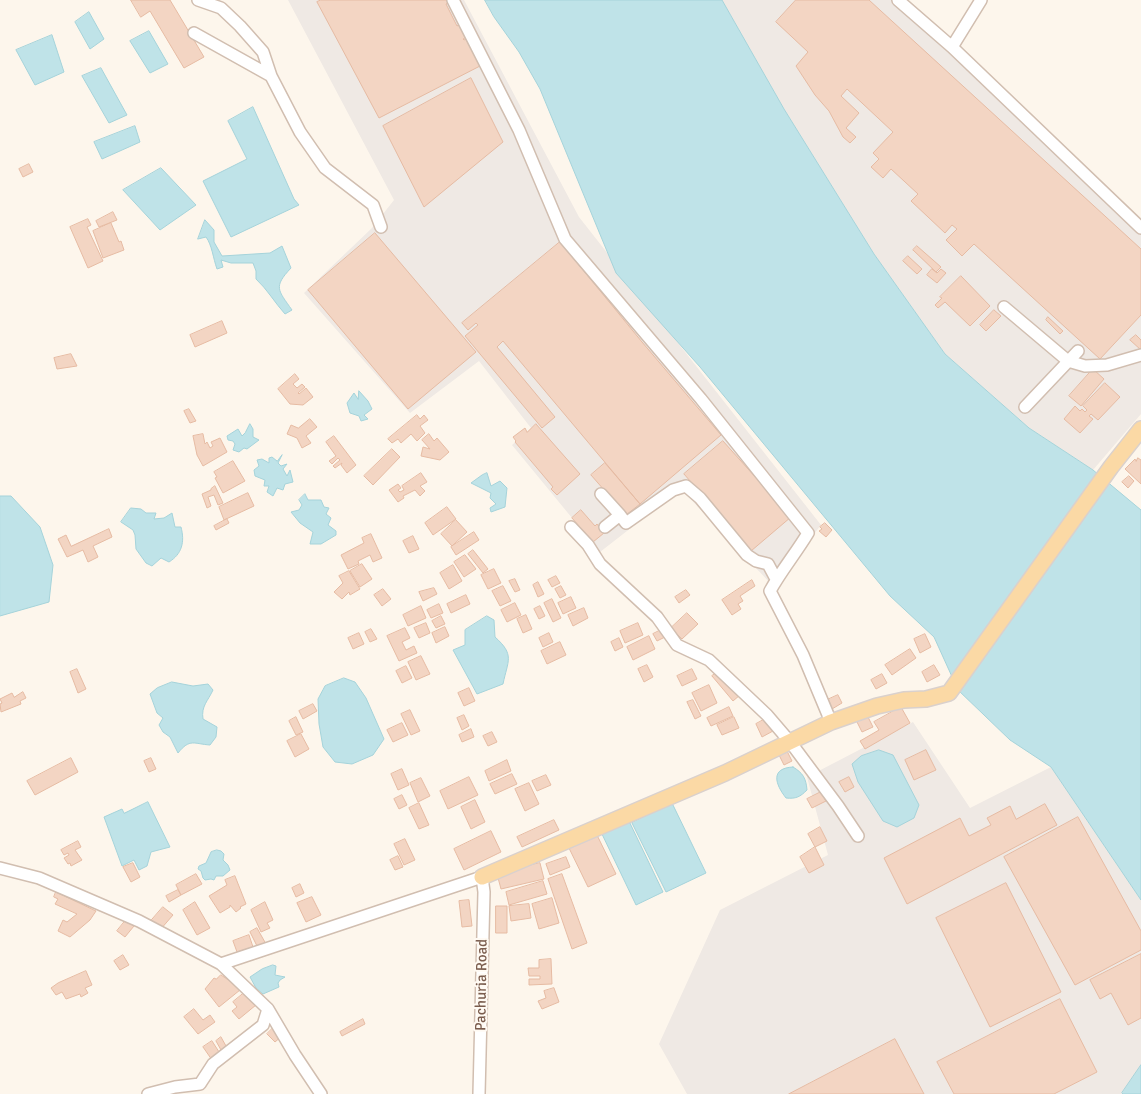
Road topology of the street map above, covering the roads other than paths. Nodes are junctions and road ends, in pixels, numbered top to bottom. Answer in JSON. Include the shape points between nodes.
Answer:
{"nodes":[{"id":1,"x":198,"y":0,"type":"edge"},
{"id":2,"x":453,"y":0,"type":"edge"},
{"id":3,"x":898,"y":0,"type":"edge"},
{"id":4,"x":981,"y":0,"type":"edge"},
{"id":5,"x":194,"y":33,"type":"dead end"},
{"id":6,"x":952,"y":47,"type":"junction"},
{"id":7,"x":271,"y":76,"type":"junction"},
{"id":8,"x":381,"y":228,"type":"dead end"},
{"id":9,"x":1141,"y":228,"type":"edge"},
{"id":10,"x":1004,"y":307,"type":"dead end"},
{"id":11,"x":1078,"y":351,"type":"dead end"},
{"id":12,"x":1141,"y":355,"type":"edge"},
{"id":13,"x":1068,"y":361,"type":"junction"},
{"id":14,"x":1025,"y":407,"type":"dead end"},
{"id":15,"x":1141,"y":429,"type":"edge"},
{"id":16,"x":601,"y":494,"type":"dead end"},
{"id":17,"x":620,"y":515,"type":"junction"},
{"id":18,"x":571,"y":527,"type":"dead end"},
{"id":19,"x":605,"y":527,"type":"dead end"},
{"id":20,"x":776,"y":579,"type":"junction"},
{"id":21,"x":831,"y":722,"type":"junction"},
{"id":22,"x":791,"y":743,"type":"junction"},
{"id":23,"x":858,"y":836,"type":"dead end"},
{"id":24,"x":0,"y":868,"type":"edge"},
{"id":25,"x":482,"y":877,"type":"junction"},
{"id":26,"x":220,"y":964,"type":"junction"},
{"id":27,"x":268,"y":1009,"type":"junction"},
{"id":28,"x":148,"y":1094,"type":"edge"},
{"id":29,"x":321,"y":1094,"type":"edge"},
{"id":30,"x":479,"y":1094,"type":"edge"}],
"edges":[{"from":1,"to":7,"type":"street","via":[[221,8],[240,26],[263,52]]},
{"from":2,"to":20,"type":"street","via":[[519,130],[565,239],[701,399],[808,533]]},
{"from":3,"to":6,"type":"street"},
{"from":4,"to":6,"type":"street"},
{"from":5,"to":7,"type":"street"},
{"from":6,"to":9,"type":"street"},
{"from":7,"to":8,"type":"street","via":[[300,132],[325,168],[373,205]]},
{"from":10,"to":13,"type":"street"},
{"from":11,"to":13,"type":"street"},
{"from":12,"to":13,"type":"street","via":[[1107,365],[1085,366]]},
{"from":13,"to":14,"type":"street"},
{"from":15,"to":21,"type":"main road","via":[[949,693],[877,706]]},
{"from":16,"to":17,"type":"street"},
{"from":17,"to":19,"type":"street"},
{"from":17,"to":20,"type":"street","via":[[626,523],[672,490],[686,486],[700,498],[747,555],[768,564]]},
{"from":18,"to":22,"type":"street","via":[[588,544],[600,564],[657,617],[677,645],[709,660],[767,715]]},
{"from":20,"to":21,"type":"street","via":[[770,591],[803,655]]},
{"from":21,"to":22,"type":"main road"},
{"from":22,"to":23,"type":"street"},
{"from":22,"to":25,"type":"main road"},
{"from":24,"to":26,"type":"street","via":[[39,878],[139,921]]},
{"from":25,"to":26,"type":"street"},
{"from":25,"to":30,"type":"street","name":"Pachuria Road"},
{"from":26,"to":27,"type":"street"},
{"from":27,"to":28,"type":"street","via":[[263,1025],[213,1064],[200,1084],[175,1086]]},
{"from":27,"to":29,"type":"street"}]}
